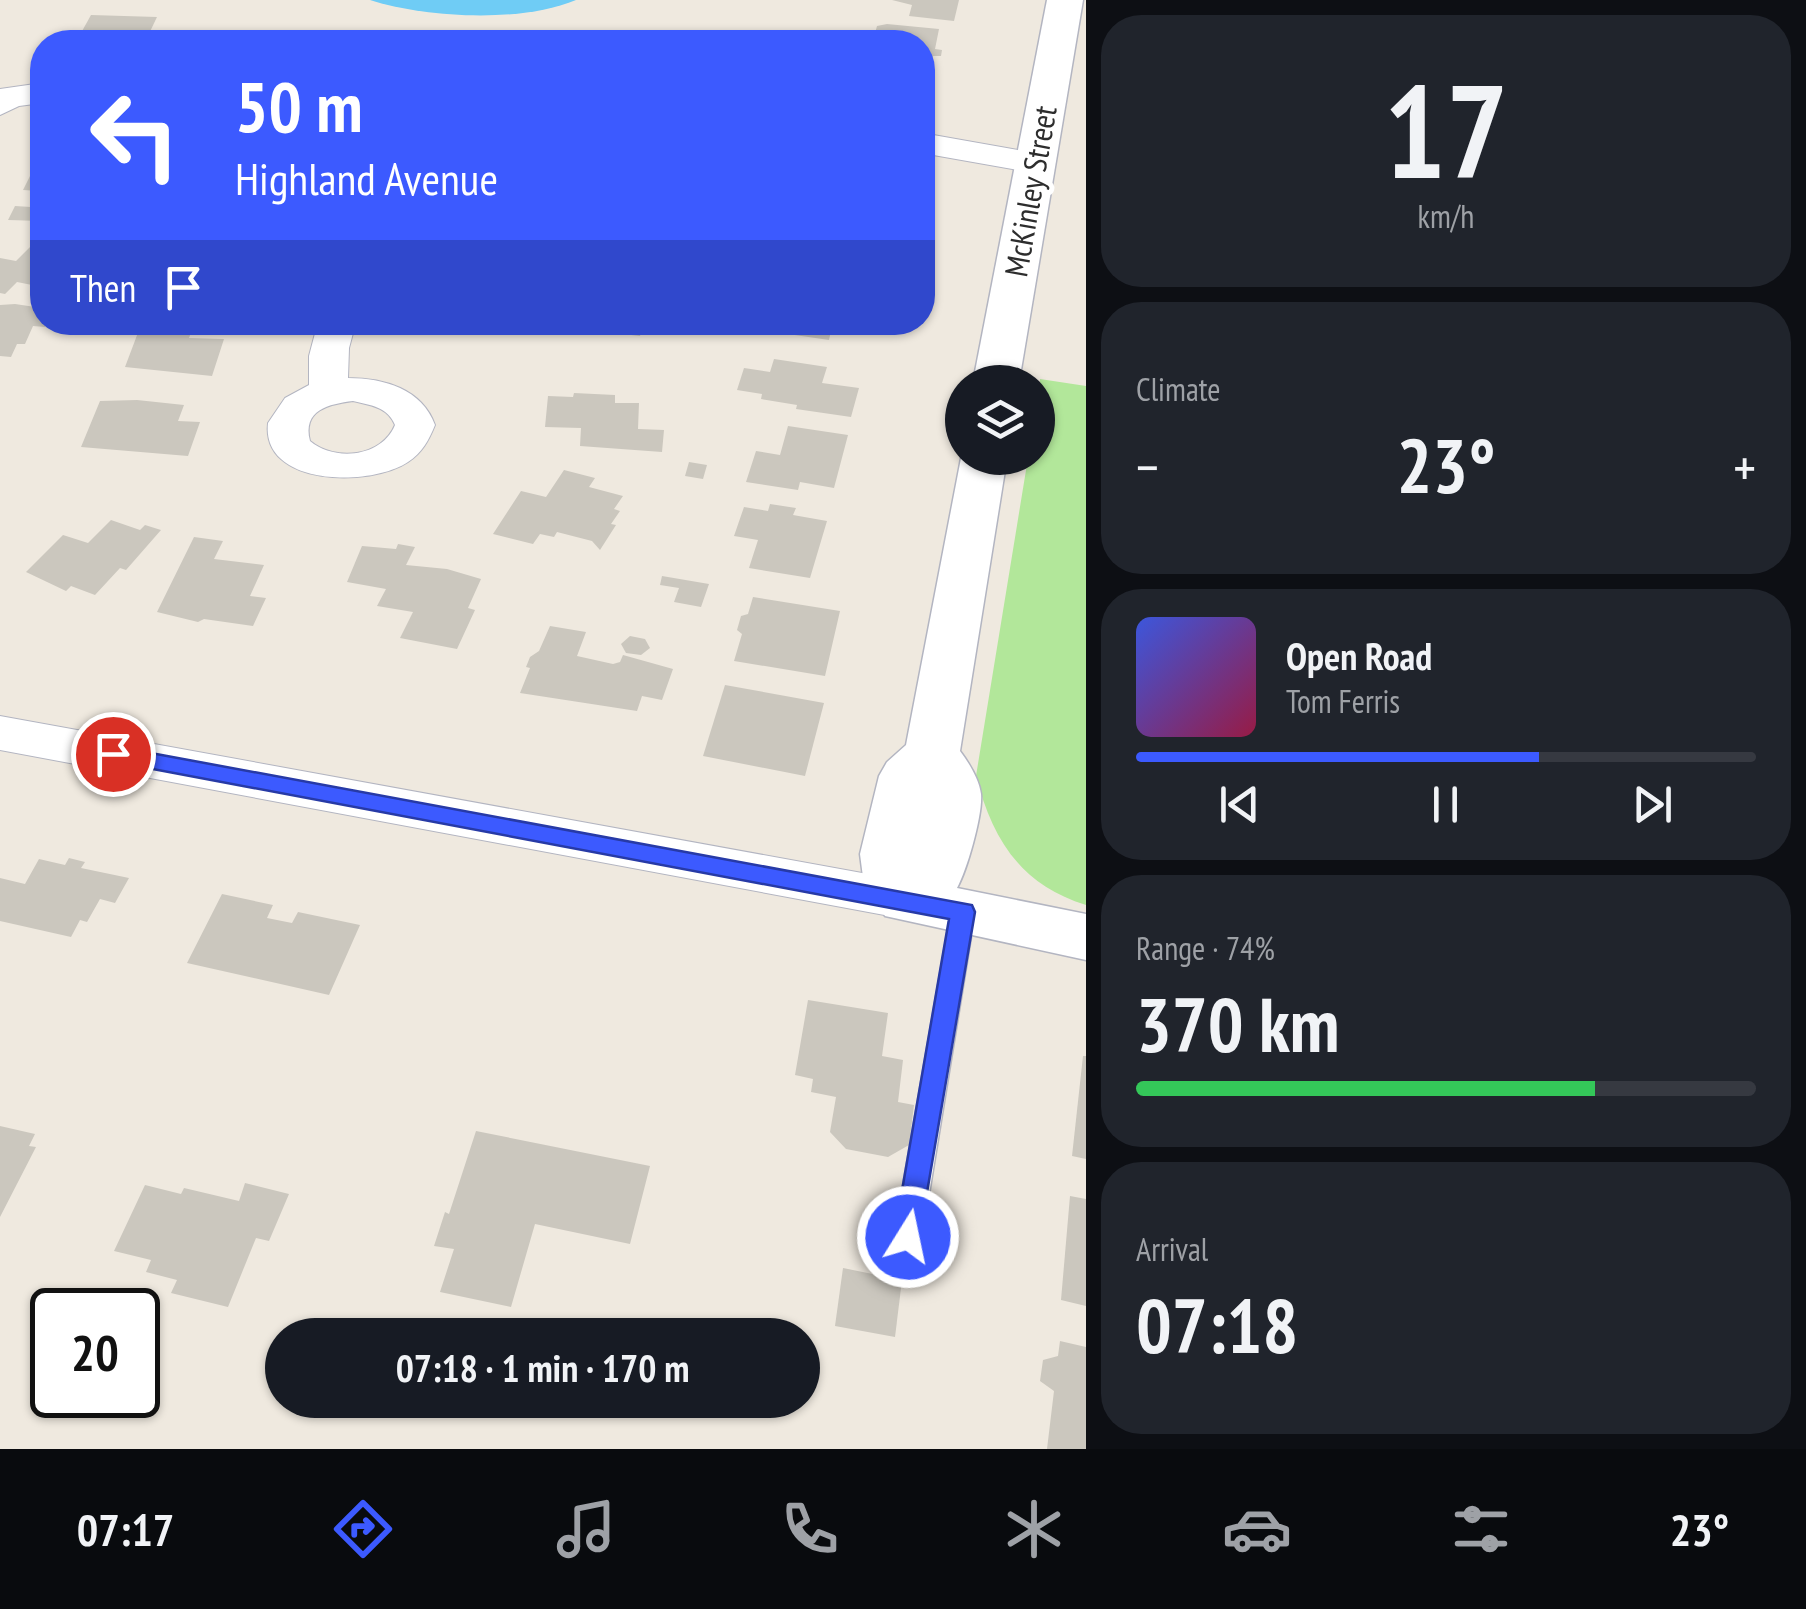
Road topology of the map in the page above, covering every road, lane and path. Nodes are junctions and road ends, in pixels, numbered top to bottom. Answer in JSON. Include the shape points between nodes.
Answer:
{"nodes":[{"id":1,"x":1064,"y":0,"type":"edge"},
{"id":2,"x":935,"y":146,"type":"edge"},
{"id":3,"x":1034,"y":163,"type":"junction"},
{"id":4,"x":332,"y":335,"type":"edge"},
{"id":5,"x":999,"y":365,"type":"edge"},
{"id":6,"x":330,"y":392,"type":"dead end"},
{"id":7,"x":980,"y":475,"type":"edge"},
{"id":8,"x":0,"y":733,"type":"edge"},
{"id":9,"x":935,"y":906,"type":"junction"},
{"id":10,"x":1086,"y":937,"type":"edge"},
{"id":11,"x":908,"y":1237,"type":"dead end"}],
"edges":[{"from":1,"to":3,"type":"main road","name":"McKinley Street"},
{"from":2,"to":3,"type":"street"},
{"from":3,"to":5,"type":"main road","name":"McKinley Street"},
{"from":4,"to":6,"type":"street"},
{"from":7,"to":9,"type":"main road","via":[[932,753],[954,796]]},
{"from":8,"to":9,"type":"street"},
{"from":9,"to":10,"type":"main road"},
{"from":9,"to":11,"type":"lane"}]}
